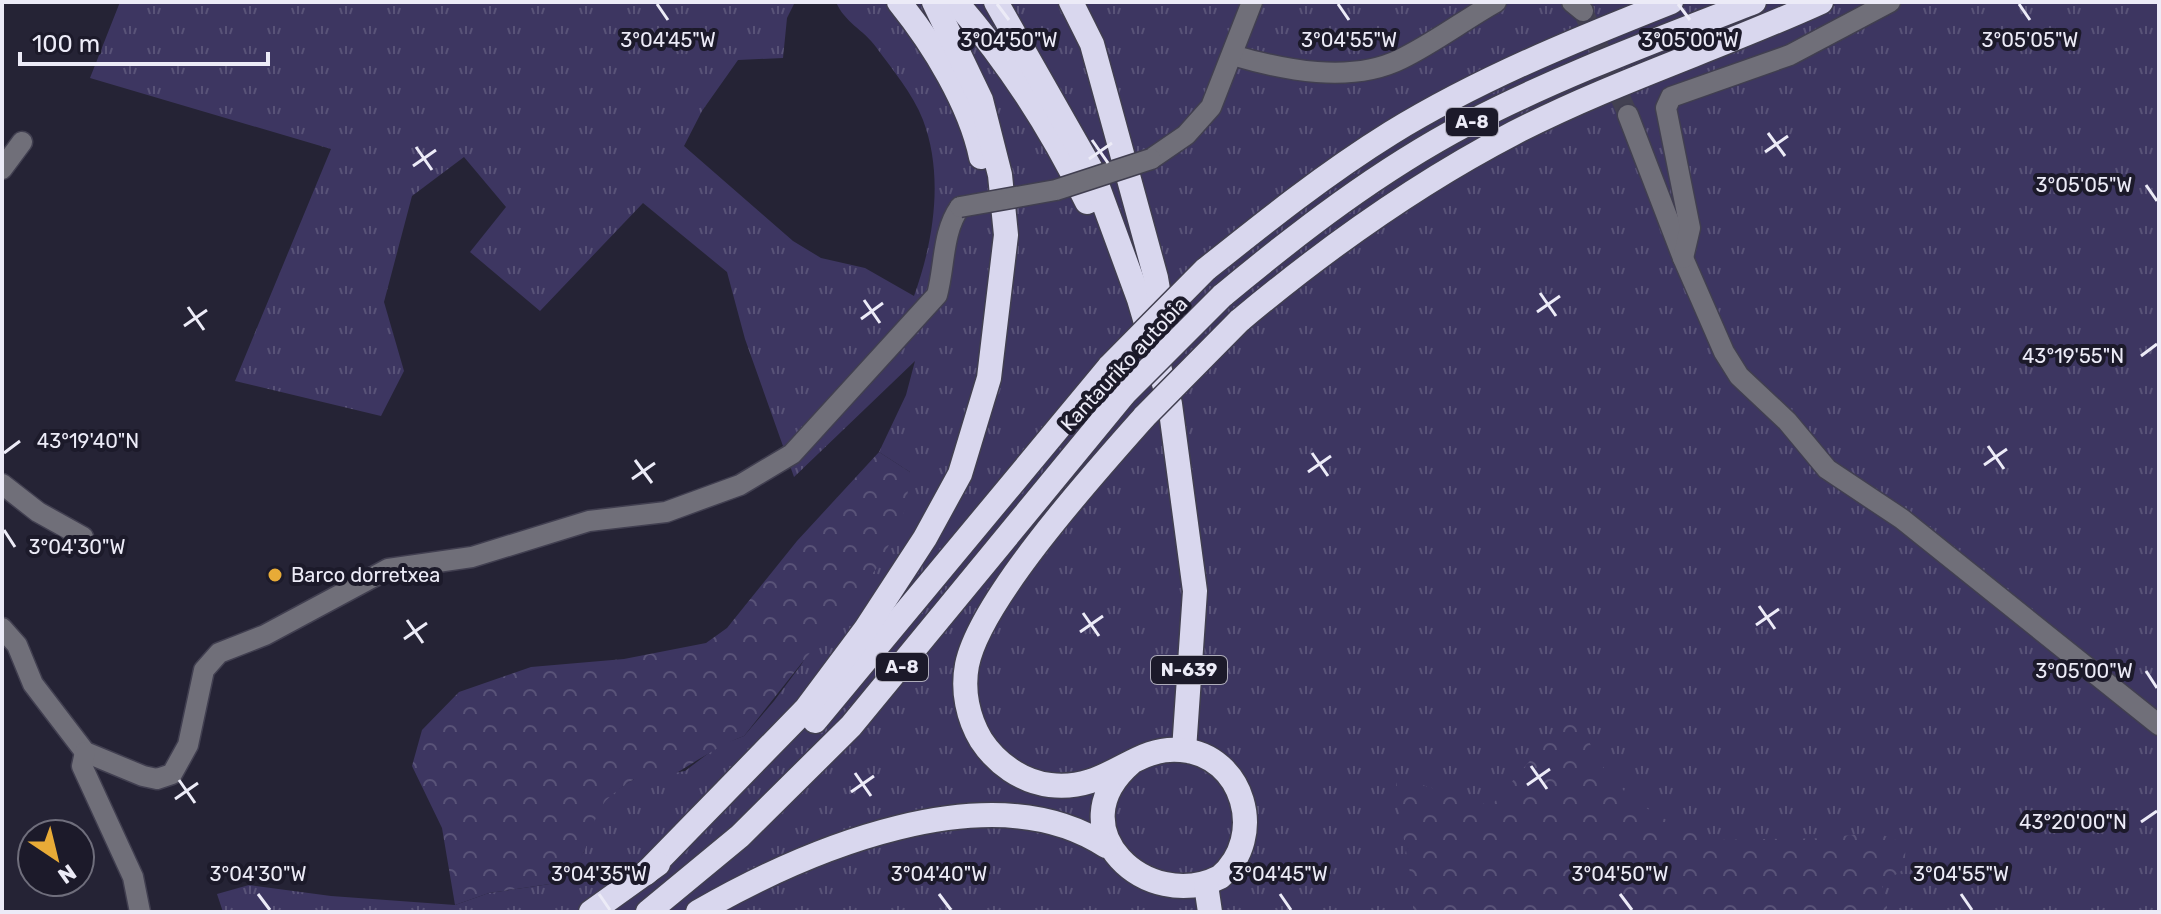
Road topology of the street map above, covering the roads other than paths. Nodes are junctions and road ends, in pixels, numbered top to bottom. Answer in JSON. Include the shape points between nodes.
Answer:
{"nodes":[{"id":1,"x":899,"y":2,"type":"edge"},
{"id":2,"x":934,"y":2,"type":"edge"},
{"id":3,"x":956,"y":2,"type":"edge"},
{"id":4,"x":996,"y":2,"type":"edge"},
{"id":5,"x":1071,"y":2,"type":"edge"},
{"id":6,"x":1252,"y":2,"type":"edge"},
{"id":7,"x":1496,"y":2,"type":"edge"},
{"id":8,"x":1671,"y":2,"type":"edge"},
{"id":9,"x":1754,"y":2,"type":"edge"},
{"id":10,"x":1821,"y":2,"type":"edge"},
{"id":11,"x":1890,"y":2,"type":"edge"},
{"id":12,"x":1232,"y":55,"type":"junction"},
{"id":13,"x":1628,"y":115,"type":"tunnel mouth"},
{"id":14,"x":22,"y":142,"type":"dead end"},
{"id":15,"x":2,"y":169,"type":"edge"},
{"id":16,"x":1683,"y":258,"type":"junction"},
{"id":17,"x":999,"y":306,"type":"junction"},
{"id":18,"x":1170,"y":404,"type":"junction"},
{"id":19,"x":2,"y":484,"type":"edge"},
{"id":20,"x":83,"y":537,"type":"dead end"},
{"id":21,"x":2,"y":628,"type":"edge"},
{"id":22,"x":2159,"y":725,"type":"edge"},
{"id":23,"x":1184,"y":750,"type":"junction"},
{"id":24,"x":85,"y":752,"type":"junction"},
{"id":25,"x":1131,"y":763,"type":"junction"},
{"id":26,"x":1106,"y":846,"type":"junction"},
{"id":27,"x":646,"y":873,"type":"junction"},
{"id":28,"x":1206,"y":885,"type":"junction"},
{"id":29,"x":140,"y":912,"type":"edge"},
{"id":30,"x":591,"y":912,"type":"edge"},
{"id":31,"x":648,"y":912,"type":"edge"},
{"id":32,"x":698,"y":912,"type":"edge"},
{"id":33,"x":1210,"y":912,"type":"edge"}],
"edges":[{"from":1,"to":17,"type":"highway","via":[[952,82],[980,151],[996,233]]},
{"from":2,"to":17,"type":"highway","via":[[981,100],[1000,175],[1006,235]]},
{"from":3,"to":18,"type":"highway","via":[[993,45],[1055,137],[1090,207]]},
{"from":4,"to":18,"type":"highway","number":"N-639","via":[[1092,171]]},
{"from":5,"to":18,"type":"highway","via":[[1092,44],[1156,278]]},
{"from":6,"to":12,"type":"street"},
{"from":7,"to":12,"type":"street","via":[[1399,61],[1355,74],[1264,65]]},
{"from":8,"to":27,"type":"highway","name":"Kantauriko autobia","number":"A-8","bridge":true,"via":[[1511,69],[1392,133],[1282,208],[1205,270],[1110,366],[821,715],[760,778]]},
{"from":9,"to":31,"type":"highway","name":"Kantauriko autobia","number":"A-8","bridge":true,"via":[[1593,65],[1466,125],[1348,197],[1222,296],[1125,393],[851,726],[740,836]]},
{"from":10,"to":25,"type":"highway","bridge":true,"via":[[1593,97],[1428,180],[1358,227],[1239,321],[1145,416],[985,617],[967,663],[965,691],[972,724],[984,744],[998,761],[1031,780],[1079,785]]},
{"from":11,"to":16,"type":"street","via":[[1790,55],[1671,97],[1666,108],[1690,228]]},
{"from":12,"to":24,"type":"street","bridge":true,"via":[[1211,107],[1186,135],[1151,159],[1056,190],[960,207],[949,223],[937,295],[792,454],[740,485],[666,512],[589,521],[472,557],[388,569],[265,635],[219,653],[204,670],[188,745],[172,774],[143,776]]},
{"from":13,"to":16,"type":"street"},
{"from":14,"to":15,"type":"street"},
{"from":16,"to":22,"type":"street","via":[[1739,376],[1827,469],[1902,519]]},
{"from":17,"to":27,"type":"highway","via":[[989,378],[960,474],[925,538],[806,709]]},
{"from":18,"to":23,"type":"highway","number":"N-639","via":[[1195,591]]},
{"from":19,"to":20,"type":"street"},
{"from":21,"to":24,"type":"street","via":[[17,645],[33,684]]},
{"from":23,"to":25,"type":"highway","via":[[1156,751]]},
{"from":23,"to":28,"type":"highway","via":[[1222,767],[1238,789],[1246,816],[1236,857]]},
{"from":24,"to":29,"type":"street","via":[[82,766],[133,877]]},
{"from":25,"to":26,"type":"highway","via":[[1105,798]]},
{"from":26,"to":28,"type":"highway","via":[[1120,869],[1154,890],[1180,893]]},
{"from":26,"to":32,"type":"highway","via":[[1058,823],[1021,818],[915,825],[806,857]]},
{"from":27,"to":30,"type":"highway","name":"Kantauriko autobia","number":"A-8"},
{"from":28,"to":33,"type":"highway"}]}
